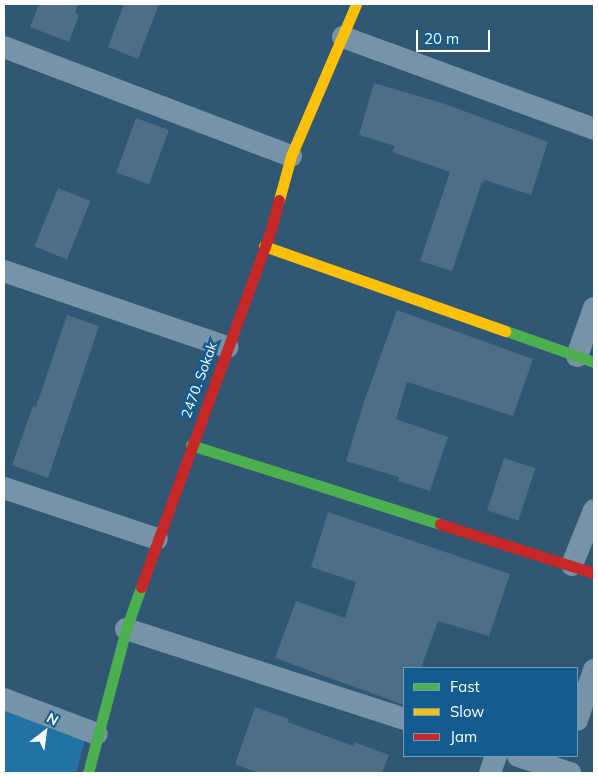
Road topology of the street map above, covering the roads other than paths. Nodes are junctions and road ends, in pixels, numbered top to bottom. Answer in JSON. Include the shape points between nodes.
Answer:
{"nodes":[{"id":1,"x":356,"y":4,"type":"edge"},
{"id":2,"x":343,"y":37,"type":"junction"},
{"id":3,"x":4,"y":47,"type":"edge"},
{"id":4,"x":594,"y":129,"type":"edge"},
{"id":5,"x":291,"y":156,"type":"junction"},
{"id":6,"x":264,"y":246,"type":"junction"},
{"id":7,"x":4,"y":271,"type":"edge"},
{"id":8,"x":594,"y":308,"type":"edge"},
{"id":9,"x":227,"y":347,"type":"junction"},
{"id":10,"x":586,"y":359,"type":"edge"},
{"id":11,"x":191,"y":445,"type":"junction"},
{"id":12,"x":4,"y":488,"type":"edge"},
{"id":13,"x":594,"y":510,"type":"edge"},
{"id":14,"x":157,"y":539,"type":"junction"},
{"id":15,"x":572,"y":566,"type":"junction"},
{"id":16,"x":594,"y":574,"type":"edge"},
{"id":17,"x":126,"y":629,"type":"junction"},
{"id":18,"x":594,"y":670,"type":"edge"},
{"id":19,"x":4,"y":699,"type":"edge"},
{"id":20,"x":578,"y":717,"type":"edge"},
{"id":21,"x":403,"y":719,"type":"edge"},
{"id":22,"x":97,"y":734,"type":"junction"},
{"id":23,"x":496,"y":757,"type":"edge"},
{"id":24,"x":523,"y":757,"type":"edge"},
{"id":25,"x":565,"y":766,"type":"edge"},
{"id":26,"x":88,"y":773,"type":"edge"},
{"id":27,"x":490,"y":773,"type":"edge"}],
"edges":[{"from":1,"to":2,"type":"street","name":"2470. Sokak"},
{"from":2,"to":4,"type":"street"},
{"from":2,"to":5,"type":"street","name":"2470. Sokak"},
{"from":3,"to":5,"type":"street"},
{"from":5,"to":6,"type":"street","name":"2470. Sokak"},
{"from":6,"to":9,"type":"street","name":"2470. Sokak"},
{"from":6,"to":10,"type":"street"},
{"from":7,"to":9,"type":"street"},
{"from":8,"to":10,"type":"street"},
{"from":9,"to":11,"type":"street","name":"2470. Sokak"},
{"from":11,"to":14,"type":"street","name":"2470. Sokak"},
{"from":11,"to":15,"type":"street"},
{"from":12,"to":14,"type":"street"},
{"from":13,"to":15,"type":"street"},
{"from":14,"to":17,"type":"street","name":"2470. Sokak"},
{"from":15,"to":16,"type":"street"},
{"from":17,"to":21,"type":"street"},
{"from":17,"to":22,"type":"street","name":"2470. Sokak"},
{"from":18,"to":20,"type":"street"},
{"from":19,"to":22,"type":"street"},
{"from":22,"to":26,"type":"street","name":"2470. Sokak"},
{"from":23,"to":27,"type":"street"},
{"from":24,"to":25,"type":"street"}]}
